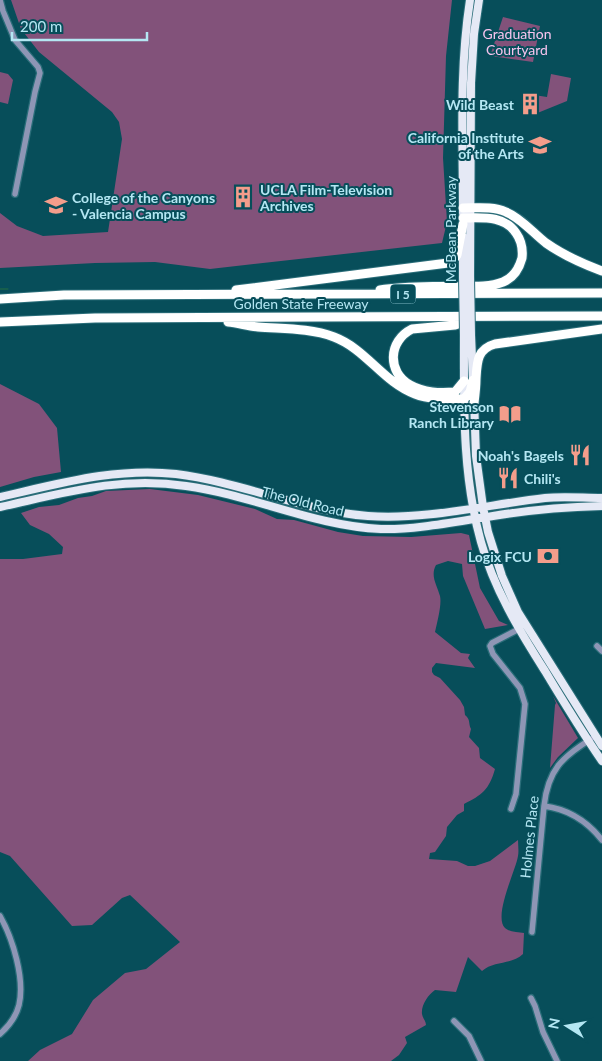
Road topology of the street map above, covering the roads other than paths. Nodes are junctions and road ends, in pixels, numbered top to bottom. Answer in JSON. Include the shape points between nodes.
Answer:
{"nodes":[{"id":1,"x":0,"y":0,"type":"edge"},
{"id":2,"x":470,"y":0,"type":"edge"},
{"id":3,"x":480,"y":0,"type":"edge"},
{"id":4,"x":463,"y":56,"type":"junction"},
{"id":5,"x":471,"y":84,"type":"junction"},
{"id":6,"x":15,"y":194,"type":"dead end"},
{"id":7,"x":466,"y":215,"type":"junction"},
{"id":8,"x":602,"y":271,"type":"edge"},
{"id":9,"x":602,"y":293,"type":"edge"},
{"id":10,"x":205,"y":295,"type":"junction"},
{"id":11,"x":350,"y":295,"type":"junction"},
{"id":12,"x":0,"y":299,"type":"edge"},
{"id":13,"x":602,"y":316,"type":"edge"},
{"id":14,"x":205,"y":318,"type":"junction"},
{"id":15,"x":477,"y":318,"type":"junction"},
{"id":16,"x":0,"y":322,"type":"edge"},
{"id":17,"x":602,"y":328,"type":"edge"},
{"id":18,"x":468,"y":380,"type":"junction"},
{"id":19,"x":464,"y":399,"type":"junction"},
{"id":20,"x":474,"y":402,"type":"junction"},
{"id":21,"x":0,"y":497,"type":"edge"},
{"id":22,"x":602,"y":498,"type":"edge"},
{"id":23,"x":602,"y":506,"type":"edge"},
{"id":24,"x":0,"y":507,"type":"edge"},
{"id":25,"x":483,"y":507,"type":"junction"},
{"id":26,"x":473,"y":508,"type":"junction"},
{"id":27,"x":485,"y":517,"type":"junction"},
{"id":28,"x":475,"y":519,"type":"junction"},
{"id":29,"x":519,"y":629,"type":"junction"},
{"id":30,"x":595,"y":736,"type":"junction"},
{"id":31,"x":588,"y":741,"type":"junction"},
{"id":32,"x":602,"y":746,"type":"edge"},
{"id":33,"x":602,"y":761,"type":"edge"},
{"id":34,"x":544,"y":806,"type":"junction"},
{"id":35,"x":511,"y":809,"type":"dead end"},
{"id":36,"x":602,"y":840,"type":"edge"},
{"id":37,"x":0,"y":916,"type":"edge"},
{"id":38,"x":532,"y":932,"type":"dead end"},
{"id":39,"x":531,"y":998,"type":"dead end"},
{"id":40,"x":454,"y":1021,"type":"dead end"},
{"id":41,"x":0,"y":1034,"type":"edge"},
{"id":42,"x":481,"y":1061,"type":"edge"},
{"id":43,"x":557,"y":1061,"type":"edge"}],
"edges":[{"from":1,"to":6,"type":"street","via":[[15,40],[38,66],[40,73]]},
{"from":2,"to":4,"type":"main road","name":"McBean Parkway"},
{"from":3,"to":5,"type":"main road","name":"McBean Parkway"},
{"from":4,"to":5,"type":"main road"},
{"from":4,"to":7,"type":"main road","name":"McBean Parkway"},
{"from":5,"to":7,"type":"main road","name":"McBean Parkway"},
{"from":7,"to":8,"type":"highway","via":[[492,208],[505,211],[548,244]]},
{"from":7,"to":10,"type":"highway","via":[[457,255],[448,263]]},
{"from":7,"to":11,"type":"highway","via":[[499,220],[516,232],[522,256],[520,265],[510,278],[493,285],[401,287]]},
{"from":7,"to":18,"type":"main road","name":"McBean Parkway","bridge":true},
{"from":9,"to":11,"type":"highway","name":"Golden State Freeway","number":"I 5"},
{"from":10,"to":11,"type":"highway","name":"Golden State Freeway","number":"I 5"},
{"from":10,"to":12,"type":"highway","name":"Golden State Freeway","number":"I 5","via":[[64,295]]},
{"from":13,"to":15,"type":"highway","name":"Golden State Freeway","number":"I 5"},
{"from":14,"to":15,"type":"highway","name":"Golden State Freeway","number":"I 5"},
{"from":14,"to":16,"type":"highway","name":"Golden State Freeway","number":"I 5"},
{"from":14,"to":19,"type":"highway","via":[[325,334],[357,349],[400,387],[413,394],[432,399]]},
{"from":15,"to":18,"type":"highway","via":[[456,325],[412,329],[398,340],[394,350],[396,371],[410,386],[429,392],[456,392]]},
{"from":17,"to":20,"type":"highway","via":[[486,347],[477,361]]},
{"from":18,"to":19,"type":"highway","via":[[470,392]]},
{"from":18,"to":20,"type":"main road","name":"McBean Parkway"},
{"from":19,"to":26,"type":"main road","via":[[465,449]]},
{"from":20,"to":25,"type":"main road","name":"McBean Parkway","via":[[476,456]]},
{"from":21,"to":26,"type":"main road","name":"The Old Road","via":[[94,476],[153,472],[212,480],[354,514],[414,516]]},
{"from":22,"to":25,"type":"main road","name":"The Old Road","via":[[546,498]]},
{"from":23,"to":27,"type":"main road","name":"The Old Road"},
{"from":24,"to":28,"type":"main road","name":"The Old Road","via":[[100,485],[154,482],[206,489],[355,527],[395,529]]},
{"from":25,"to":26,"type":"main road","name":"The Old Road"},
{"from":25,"to":27,"type":"main road","name":"McBean Parkway"},
{"from":26,"to":28,"type":"main road"},
{"from":27,"to":28,"type":"main road","name":"The Old Road"},
{"from":27,"to":30,"type":"main road","name":"McBean Parkway","via":[[502,576],[518,612]]},
{"from":28,"to":29,"type":"main road","via":[[493,576]]},
{"from":29,"to":31,"type":"main road"},
{"from":29,"to":35,"type":"street","via":[[490,646],[520,688],[525,704],[516,794]]},
{"from":30,"to":31,"type":"street","name":"Holmes Place"},
{"from":30,"to":32,"type":"main road","name":"McBean Parkway"},
{"from":31,"to":33,"type":"main road"},
{"from":31,"to":34,"type":"street","name":"Holmes Place","via":[[567,755],[557,767],[548,785]]},
{"from":34,"to":36,"type":"street","via":[[572,814]]},
{"from":34,"to":38,"type":"street","name":"Holmes Place"},
{"from":37,"to":41,"type":"street","via":[[19,971],[20,995],[17,1012]]},
{"from":39,"to":43,"type":"street"},
{"from":40,"to":42,"type":"street","via":[[473,1043]]}]}
